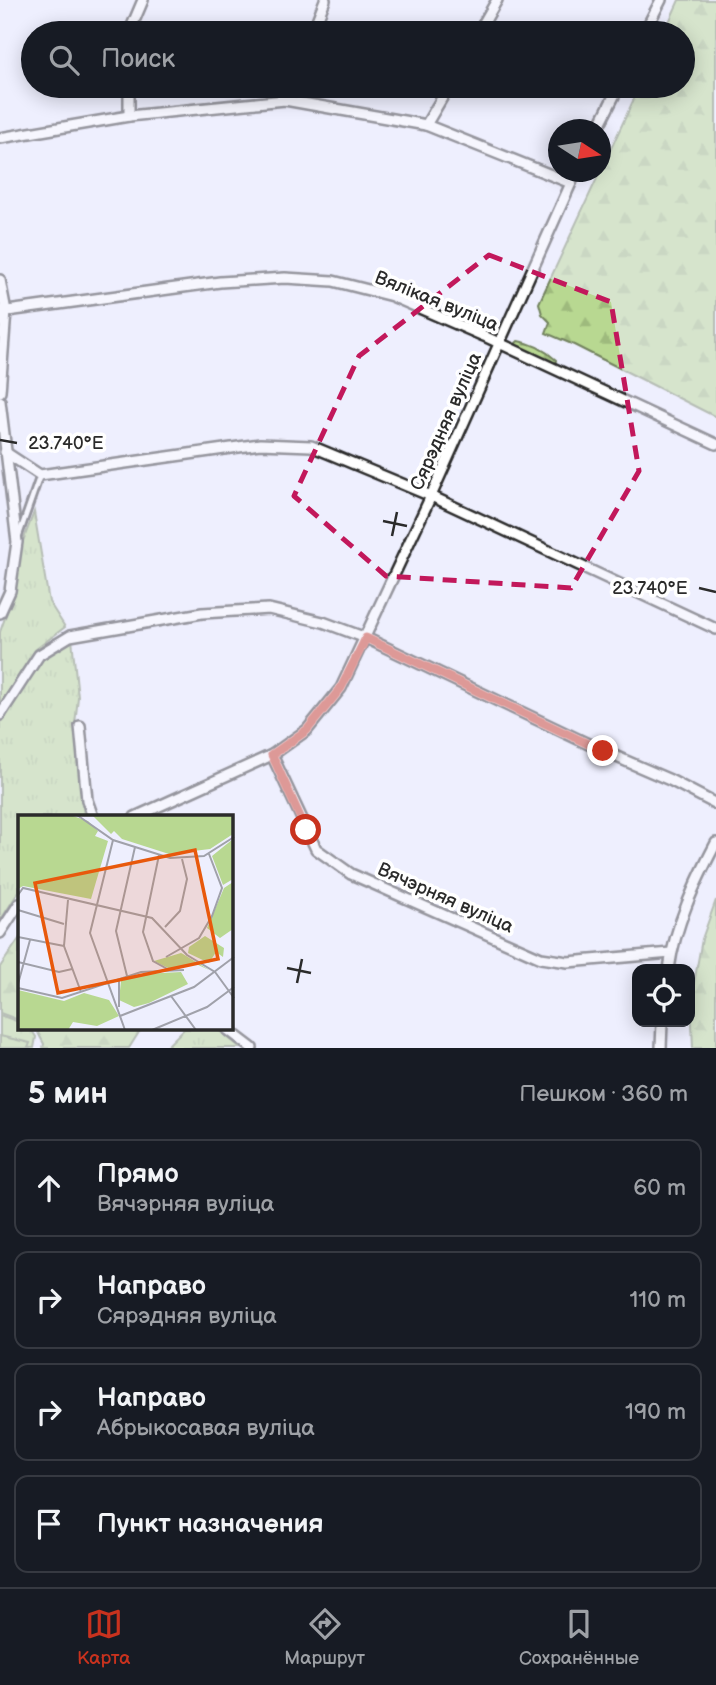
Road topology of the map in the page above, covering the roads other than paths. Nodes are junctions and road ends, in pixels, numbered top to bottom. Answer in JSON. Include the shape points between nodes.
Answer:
{"nodes":[{"id":1,"x":143,"y":0,"type":"edge"},
{"id":2,"x":325,"y":0,"type":"edge"},
{"id":3,"x":497,"y":0,"type":"edge"},
{"id":4,"x":661,"y":0,"type":"edge"},
{"id":5,"x":133,"y":21,"type":"edge"},
{"id":6,"x":317,"y":21,"type":"edge"},
{"id":7,"x":485,"y":21,"type":"edge"},
{"id":8,"x":650,"y":21,"type":"edge"},
{"id":9,"x":129,"y":98,"type":"edge"},
{"id":10,"x":442,"y":98,"type":"edge"},
{"id":11,"x":613,"y":98,"type":"edge"},
{"id":12,"x":285,"y":100,"type":"joint"},
{"id":13,"x":129,"y":116,"type":"junction"},
{"id":14,"x":602,"y":119,"type":"edge"},
{"id":15,"x":426,"y":125,"type":"junction"},
{"id":16,"x":0,"y":138,"type":"edge"},
{"id":17,"x":570,"y":183,"type":"joint"},
{"id":18,"x":0,"y":281,"type":"edge"},
{"id":19,"x":3,"y":312,"type":"edge"},
{"id":20,"x":499,"y":344,"type":"junction"},
{"id":21,"x":0,"y":392,"type":"edge"},
{"id":22,"x":0,"y":401,"type":"edge"},
{"id":23,"x":716,"y":444,"type":"edge"},
{"id":24,"x":5,"y":452,"type":"junction"},
{"id":25,"x":40,"y":475,"type":"junction"},
{"id":26,"x":431,"y":496,"type":"junction"},
{"id":27,"x":17,"y":542,"type":"junction"},
{"id":28,"x":0,"y":613,"type":"edge"},
{"id":29,"x":716,"y":629,"type":"edge"},
{"id":30,"x":366,"y":638,"type":"junction"},
{"id":31,"x":0,"y":715,"type":"edge"},
{"id":32,"x":80,"y":726,"type":"dead end"},
{"id":33,"x":272,"y":755,"type":"junction"},
{"id":34,"x":716,"y":804,"type":"edge"},
{"id":35,"x":92,"y":815,"type":"edge"},
{"id":36,"x":139,"y":815,"type":"edge"},
{"id":37,"x":716,"y":843,"type":"edge"},
{"id":38,"x":18,"y":906,"type":"edge"},
{"id":39,"x":0,"y":933,"type":"edge"},
{"id":40,"x":671,"y":953,"type":"junction"},
{"id":41,"x":670,"y":964,"type":"edge"},
{"id":42,"x":662,"y":1027,"type":"edge"},
{"id":43,"x":228,"y":1030,"type":"edge"},
{"id":44,"x":252,"y":1048,"type":"edge"},
{"id":45,"x":662,"y":1048,"type":"edge"}],
"edges":[{"from":1,"to":5,"type":"street"},
{"from":2,"to":6,"type":"street"},
{"from":3,"to":7,"type":"street"},
{"from":4,"to":8,"type":"street"},
{"from":9,"to":13,"type":"street"},
{"from":10,"to":15,"type":"street"},
{"from":11,"to":14,"type":"street"},
{"from":12,"to":13,"type":"street"},
{"from":12,"to":15,"type":"street"},
{"from":13,"to":16,"type":"street"},
{"from":15,"to":17,"type":"street"},
{"from":17,"to":20,"type":"street","name":"Сярэдняя вуліца"},
{"from":18,"to":19,"type":"street"},
{"from":19,"to":20,"type":"street","name":"Вялікая вуліца","via":[[220,282],[333,281],[392,296]]},
{"from":19,"to":21,"type":"street"},
{"from":20,"to":23,"type":"street","name":"Вялікая вуліца"},
{"from":20,"to":26,"type":"street","name":"Сярэдняя вуліца"},
{"from":22,"to":24,"type":"street"},
{"from":24,"to":25,"type":"street"},
{"from":24,"to":27,"type":"street"},
{"from":25,"to":26,"type":"street","via":[[260,444],[311,446]]},
{"from":25,"to":27,"type":"lane"},
{"from":26,"to":29,"type":"street"},
{"from":26,"to":30,"type":"street","name":"Сярэдняя вуліца"},
{"from":27,"to":28,"type":"street","via":[[10,591]]},
{"from":30,"to":31,"type":"street","via":[[269,609],[214,611],[70,636],[39,655]]},
{"from":30,"to":33,"type":"street","name":"Сярэдняя вуліца","via":[[341,688],[307,730]]},
{"from":30,"to":34,"type":"street"},
{"from":32,"to":35,"type":"street"},
{"from":33,"to":36,"type":"street","name":"Сярэдняя вуліца"},
{"from":33,"to":40,"type":"street","name":"Вячэрняя вуліца","via":[[316,849],[351,874],[541,958],[568,962]]},
{"from":37,"to":40,"type":"street","via":[[695,882]]},
{"from":38,"to":39,"type":"street"},
{"from":40,"to":41,"type":"street"},
{"from":42,"to":45,"type":"street"},
{"from":43,"to":44,"type":"street"}]}
